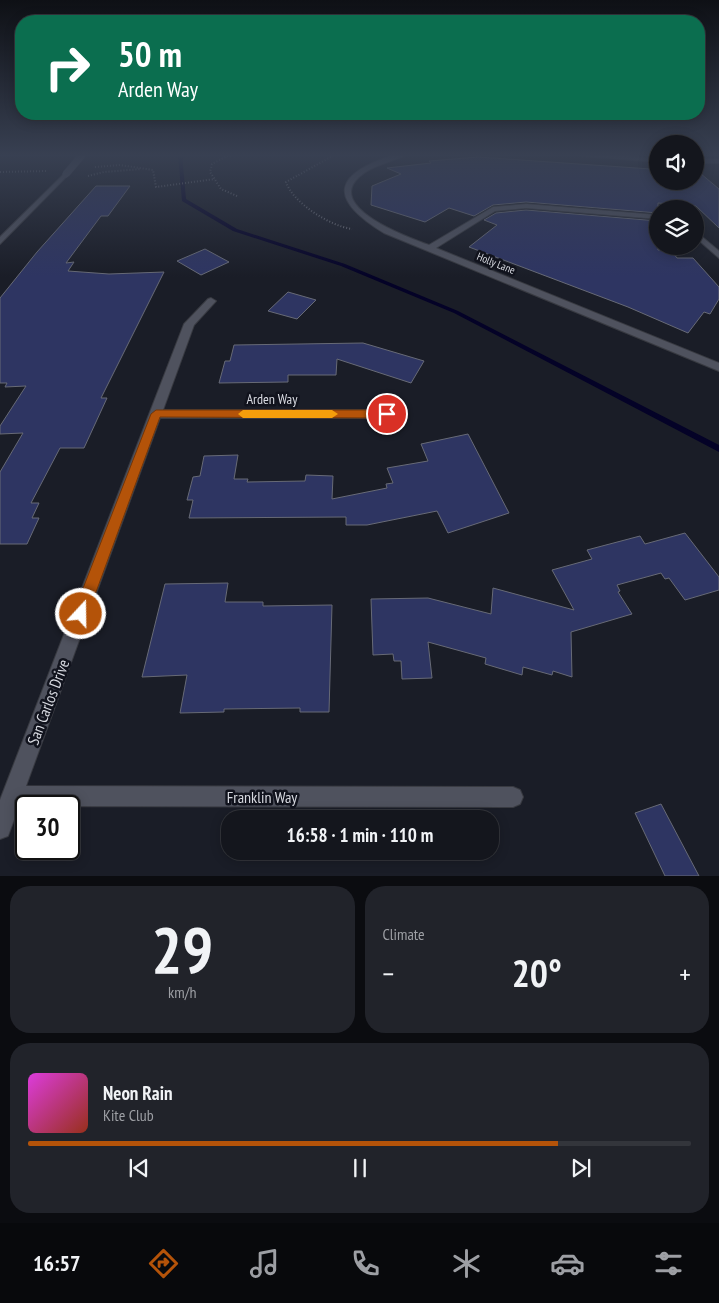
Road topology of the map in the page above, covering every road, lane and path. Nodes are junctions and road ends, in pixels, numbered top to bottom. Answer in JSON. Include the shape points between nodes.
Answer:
{"nodes":[{"id":1,"x":46,"y":195,"type":"edge"},
{"id":2,"x":347,"y":195,"type":"edge"},
{"id":3,"x":649,"y":216,"type":"edge"},
{"id":4,"x":704,"y":241,"type":"edge"},
{"id":5,"x":0,"y":242,"type":"edge"},
{"id":6,"x":430,"y":248,"type":"junction"},
{"id":7,"x":719,"y":255,"type":"edge"},
{"id":8,"x":211,"y":301,"type":"dead end"},
{"id":9,"x":719,"y":367,"type":"edge"},
{"id":10,"x":156,"y":414,"type":"junction"},
{"id":11,"x":387,"y":414,"type":"dead end"},
{"id":12,"x":12,"y":796,"type":"junction"},
{"id":13,"x":512,"y":798,"type":"dead end"},
{"id":14,"x":0,"y":828,"type":"edge"}],
"edges":[{"from":1,"to":5,"type":"street"},
{"from":2,"to":6,"type":"street","name":"Holly Lane","via":[[352,208],[366,220]]},
{"from":3,"to":6,"type":"street","via":[[526,206],[493,209]]},
{"from":4,"to":7,"type":"street"},
{"from":6,"to":9,"type":"street","name":"Holly Lane"},
{"from":8,"to":10,"type":"street","name":"San Carlos Drive","via":[[189,324]]},
{"from":10,"to":11,"type":"street","name":"Arden Way"},
{"from":10,"to":12,"type":"street","name":"San Carlos Drive"},
{"from":12,"to":13,"type":"street","name":"Franklin Way"},
{"from":12,"to":14,"type":"street","name":"San Carlos Drive"}]}
